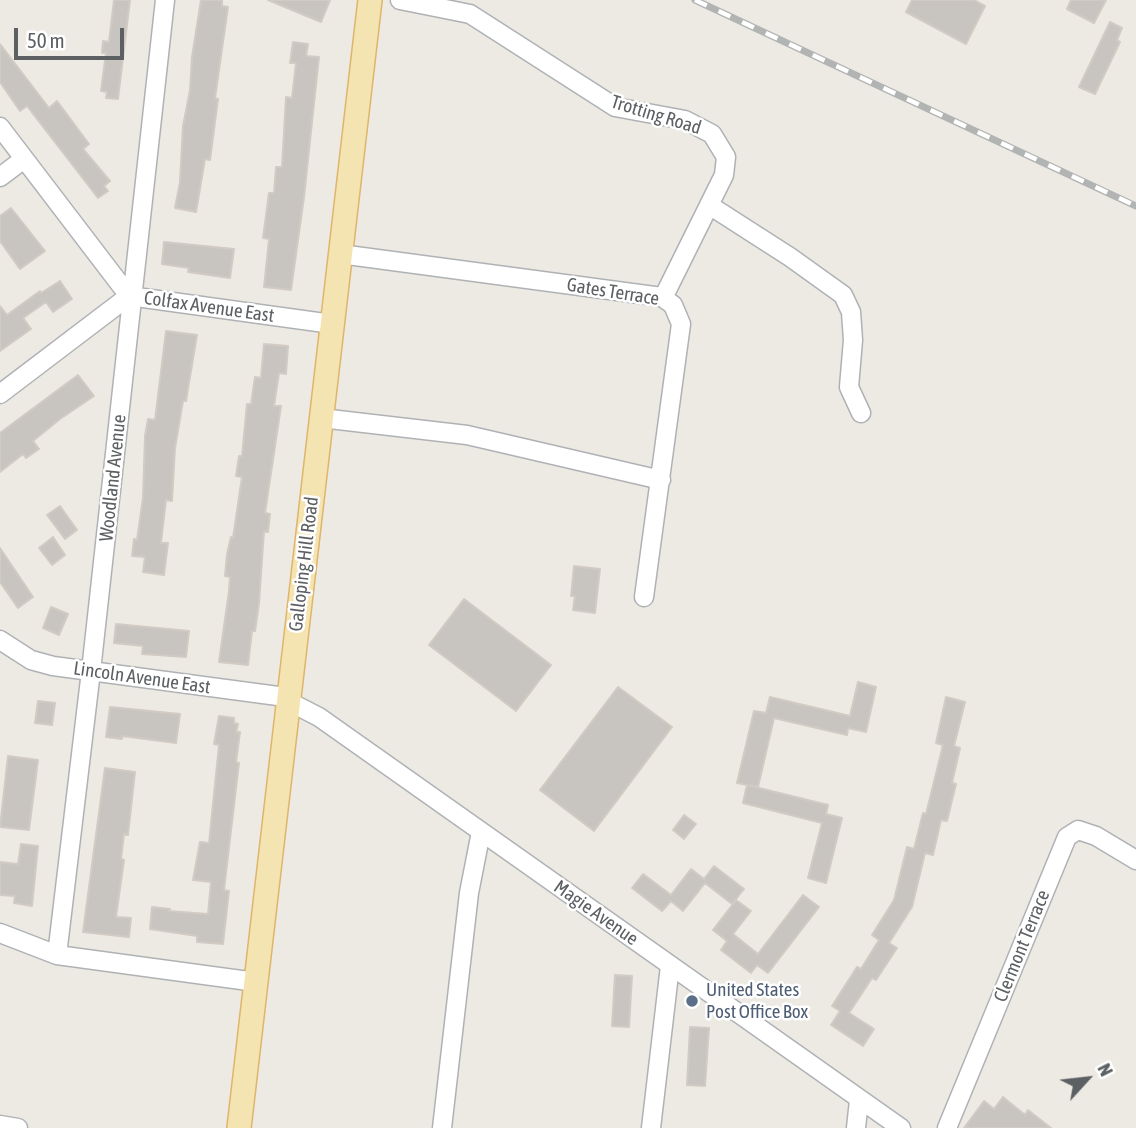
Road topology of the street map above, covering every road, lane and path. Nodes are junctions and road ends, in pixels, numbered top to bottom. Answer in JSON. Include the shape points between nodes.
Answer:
{"nodes":[{"id":1,"x":165,"y":0,"type":"edge"},
{"id":2,"x":370,"y":0,"type":"edge"},
{"id":3,"x":400,"y":0,"type":"edge"},
{"id":4,"x":0,"y":127,"type":"edge"},
{"id":5,"x":24,"y":159,"type":"junction"},
{"id":6,"x":0,"y":177,"type":"edge"},
{"id":7,"x":709,"y":205,"type":"junction"},
{"id":8,"x":340,"y":254,"type":"junction"},
{"id":9,"x":131,"y":296,"type":"junction"},
{"id":10,"x":663,"y":298,"type":"junction"},
{"id":11,"x":332,"y":324,"type":"junction"},
{"id":12,"x":0,"y":394,"type":"edge"},
{"id":13,"x":861,"y":413,"type":"dead end"},
{"id":14,"x":321,"y":418,"type":"junction"},
{"id":15,"x":661,"y":480,"type":"junction"},
{"id":16,"x":644,"y":597,"type":"dead end"},
{"id":17,"x":1,"y":641,"type":"edge"},
{"id":18,"x":91,"y":671,"type":"junction"},
{"id":19,"x":288,"y":701,"type":"junction"},
{"id":20,"x":481,"y":832,"type":"junction"},
{"id":21,"x":1136,"y":860,"type":"edge"},
{"id":22,"x":0,"y":933,"type":"edge"},
{"id":23,"x":57,"y":955,"type":"junction"},
{"id":24,"x":670,"y":966,"type":"junction"},
{"id":25,"x":256,"y":982,"type":"junction"},
{"id":26,"x":859,"y":1100,"type":"junction"},
{"id":27,"x":0,"y":1125,"type":"edge"},
{"id":28,"x":18,"y":1128,"type":"edge"},
{"id":29,"x":239,"y":1128,"type":"edge"},
{"id":30,"x":442,"y":1128,"type":"edge"},
{"id":31,"x":651,"y":1128,"type":"edge"},
{"id":32,"x":856,"y":1128,"type":"edge"},
{"id":33,"x":901,"y":1128,"type":"edge"},
{"id":34,"x":947,"y":1128,"type":"edge"}],
"edges":[{"from":1,"to":9,"type":"street","name":"Woodland Avenue"},
{"from":2,"to":8,"type":"main road","name":"Galloping Hill Road"},
{"from":3,"to":7,"type":"street","name":"Trotting Road","via":[[470,15],[615,107],[685,120],[706,129],[726,157],[724,175]]},
{"from":4,"to":5,"type":"street","name":"Colfax Avenue East"},
{"from":5,"to":6,"type":"street"},
{"from":5,"to":9,"type":"street","name":"Colfax Avenue East"},
{"from":7,"to":10,"type":"street","name":"Trotting Road"},
{"from":7,"to":13,"type":"street","via":[[843,295],[851,312],[853,340],[849,387]]},
{"from":8,"to":10,"type":"street","name":"Gates Terrace"},
{"from":8,"to":11,"type":"main road","name":"Galloping Hill Road"},
{"from":9,"to":11,"type":"street","name":"Colfax Avenue East"},
{"from":9,"to":12,"type":"street"},
{"from":9,"to":18,"type":"street","name":"Woodland Avenue"},
{"from":10,"to":15,"type":"street","name":"Gates Terrace","via":[[673,305],[681,324]]},
{"from":11,"to":14,"type":"main road","name":"Galloping Hill Road"},
{"from":14,"to":15,"type":"street","via":[[467,435]]},
{"from":14,"to":19,"type":"main road","name":"Galloping Hill Road"},
{"from":15,"to":16,"type":"street","name":"Gates Terrace"},
{"from":17,"to":18,"type":"street","name":"Lincoln Avenue East","via":[[31,660]]},
{"from":18,"to":19,"type":"street","name":"Lincoln Avenue East"},
{"from":18,"to":23,"type":"street","name":"Woodland Avenue"},
{"from":19,"to":20,"type":"street","name":"Magie Avenue","via":[[319,717]]},
{"from":19,"to":25,"type":"main road","name":"Galloping Hill Road"},
{"from":20,"to":24,"type":"street","name":"Magie Avenue"},
{"from":20,"to":30,"type":"street","via":[[469,892]]},
{"from":21,"to":34,"type":"street","name":"Clermont Terrace","via":[[1096,836],[1077,830],[1067,837]]},
{"from":22,"to":23,"type":"street"},
{"from":23,"to":25,"type":"street"},
{"from":24,"to":26,"type":"street","name":"Magie Avenue"},
{"from":24,"to":31,"type":"street"},
{"from":25,"to":29,"type":"main road","name":"Galloping Hill Road"},
{"from":26,"to":32,"type":"street"},
{"from":26,"to":33,"type":"street","name":"Magie Avenue"},
{"from":27,"to":28,"type":"street"}]}
